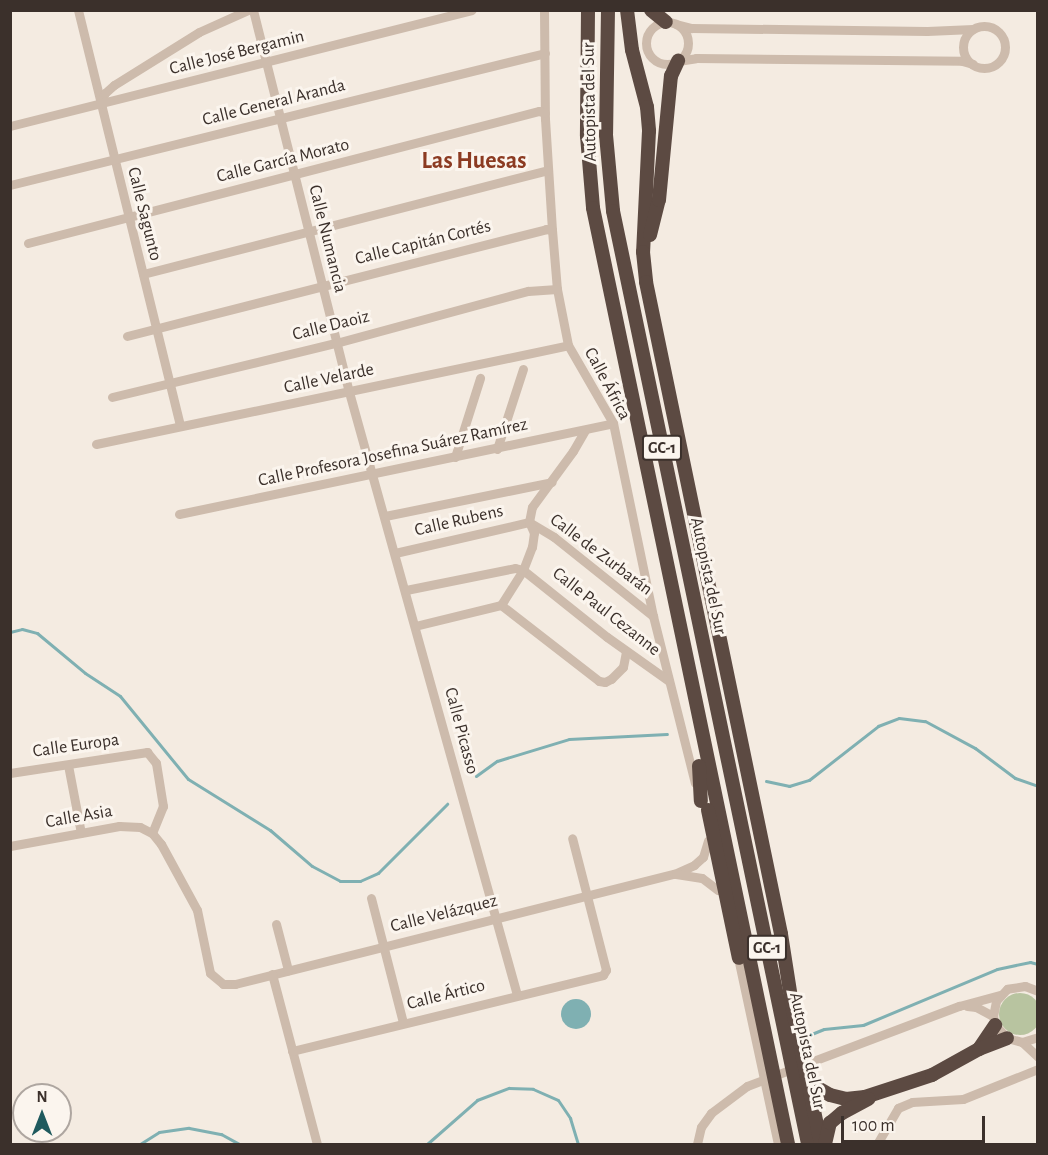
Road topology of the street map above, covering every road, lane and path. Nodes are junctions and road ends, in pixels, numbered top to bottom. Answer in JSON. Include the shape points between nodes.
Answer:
{"nodes":[{"id":1,"x":78,"y":10,"type":"edge"},
{"id":2,"x":248,"y":10,"type":"edge"},
{"id":3,"x":253,"y":10,"type":"edge"},
{"id":4,"x":471,"y":10,"type":"edge"},
{"id":5,"x":544,"y":10,"type":"edge"},
{"id":6,"x":588,"y":10,"type":"edge"},
{"id":7,"x":608,"y":10,"type":"edge"},
{"id":8,"x":627,"y":10,"type":"edge"},
{"id":9,"x":651,"y":10,"type":"edge"},
{"id":10,"x":671,"y":23,"type":"junction"},
{"id":11,"x":973,"y":29,"type":"junction"},
{"id":12,"x":545,"y":53,"type":"junction"},
{"id":13,"x":678,"y":61,"type":"junction"},
{"id":14,"x":266,"y":63,"type":"junction"},
{"id":15,"x":973,"y":64,"type":"junction"},
{"id":16,"x":94,"y":77,"type":"junction"},
{"id":17,"x":127,"y":78,"type":"junction"},
{"id":18,"x":114,"y":85,"type":"junction"},
{"id":19,"x":129,"y":97,"type":"junction"},
{"id":20,"x":100,"y":104,"type":"junction"},
{"id":21,"x":545,"y":112,"type":"junction"},
{"id":22,"x":280,"y":119,"type":"junction"},
{"id":23,"x":10,"y":126,"type":"edge"},
{"id":24,"x":113,"y":160,"type":"junction"},
{"id":25,"x":548,"y":170,"type":"junction"},
{"id":26,"x":294,"y":176,"type":"junction"},
{"id":27,"x":10,"y":185,"type":"edge"},
{"id":28,"x":128,"y":217,"type":"junction"},
{"id":29,"x":552,"y":230,"type":"junction"},
{"id":30,"x":308,"y":231,"type":"junction"},
{"id":31,"x":28,"y":243,"type":"dead end"},
{"id":32,"x":142,"y":274,"type":"junction"},
{"id":33,"x":646,"y":282,"type":"junction"},
{"id":34,"x":321,"y":286,"type":"junction"},
{"id":35,"x":557,"y":289,"type":"junction"},
{"id":36,"x":156,"y":329,"type":"junction"},
{"id":37,"x":127,"y":336,"type":"dead end"},
{"id":38,"x":336,"y":343,"type":"junction"},
{"id":39,"x":568,"y":345,"type":"junction"},
{"id":40,"x":523,"y":369,"type":"dead end"},
{"id":41,"x":480,"y":378,"type":"dead end"},
{"id":42,"x":170,"y":383,"type":"junction"},
{"id":43,"x":349,"y":392,"type":"junction"},
{"id":44,"x":112,"y":397,"type":"dead end"},
{"id":45,"x":613,"y":423,"type":"junction"},
{"id":46,"x":180,"y":426,"type":"junction"},
{"id":47,"x":585,"y":430,"type":"junction"},
{"id":48,"x":96,"y":444,"type":"dead end"},
{"id":49,"x":497,"y":449,"type":"junction"},
{"id":50,"x":455,"y":458,"type":"junction"},
{"id":51,"x":373,"y":475,"type":"junction"},
{"id":52,"x":552,"y":482,"type":"junction"},
{"id":53,"x":179,"y":514,"type":"dead end"},
{"id":54,"x":385,"y":516,"type":"junction"},
{"id":55,"x":529,"y":522,"type":"junction"},
{"id":56,"x":395,"y":553,"type":"junction"},
{"id":57,"x":523,"y":570,"type":"junction"},
{"id":58,"x":406,"y":590,"type":"junction"},
{"id":59,"x":501,"y":605,"type":"junction"},
{"id":60,"x":653,"y":616,"type":"junction"},
{"id":61,"x":415,"y":626,"type":"junction"},
{"id":62,"x":626,"y":651,"type":"junction"},
{"id":63,"x":686,"y":663,"type":"junction"},
{"id":64,"x":644,"y":664,"type":"junction"},
{"id":65,"x":622,"y":667,"type":"junction"},
{"id":66,"x":669,"y":681,"type":"junction"},
{"id":67,"x":68,"y":765,"type":"junction"},
{"id":68,"x":699,"y":766,"type":"junction"},
{"id":69,"x":10,"y":773,"type":"edge"},
{"id":70,"x":701,"y":801,"type":"junction"},
{"id":71,"x":81,"y":833,"type":"junction"},
{"id":72,"x":152,"y":833,"type":"junction"},
{"id":73,"x":572,"y":838,"type":"dead end"},
{"id":74,"x":708,"y":841,"type":"junction"},
{"id":75,"x":10,"y":846,"type":"edge"},
{"id":76,"x":674,"y":874,"type":"junction"},
{"id":77,"x":718,"y":890,"type":"junction"},
{"id":78,"x":587,"y":895,"type":"junction"},
{"id":79,"x":371,"y":898,"type":"dead end"},
{"id":80,"x":497,"y":918,"type":"junction"},
{"id":81,"x":276,"y":924,"type":"dead end"},
{"id":82,"x":384,"y":946,"type":"junction"},
{"id":83,"x":739,"y":958,"type":"junction"},
{"id":84,"x":288,"y":970,"type":"junction"},
{"id":85,"x":272,"y":974,"type":"junction"},
{"id":86,"x":1038,"y":991,"type":"edge"},
{"id":87,"x":517,"y":995,"type":"junction"},
{"id":88,"x":1000,"y":995,"type":"junction"},
{"id":89,"x":959,"y":1005,"type":"junction"},
{"id":90,"x":788,"y":1013,"type":"junction"},
{"id":91,"x":994,"y":1020,"type":"junction"},
{"id":92,"x":758,"y":1022,"type":"junction"},
{"id":93,"x":403,"y":1023,"type":"junction"},
{"id":94,"x":1038,"y":1037,"type":"edge"},
{"id":95,"x":1007,"y":1038,"type":"junction"},
{"id":96,"x":1022,"y":1042,"type":"junction"},
{"id":97,"x":979,"y":1049,"type":"junction"},
{"id":98,"x":293,"y":1054,"type":"junction"},
{"id":99,"x":1038,"y":1057,"type":"edge"},
{"id":100,"x":1038,"y":1069,"type":"edge"},
{"id":101,"x":802,"y":1073,"type":"junction"},
{"id":102,"x":772,"y":1092,"type":"junction"},
{"id":103,"x":881,"y":1093,"type":"junction"},
{"id":104,"x":317,"y":1144,"type":"edge"},
{"id":105,"x":697,"y":1144,"type":"edge"},
{"id":106,"x":778,"y":1144,"type":"edge"},
{"id":107,"x":788,"y":1144,"type":"edge"},
{"id":108,"x":808,"y":1144,"type":"edge"},
{"id":109,"x":823,"y":1144,"type":"edge"},
{"id":110,"x":878,"y":1144,"type":"edge"}],
"edges":[{"from":1,"to":16,"type":"street","name":"Calle Sagunto"},
{"from":2,"to":17,"type":"street","via":[[199,32]]},
{"from":3,"to":14,"type":"street","name":"Calle Numancia"},
{"from":4,"to":14,"type":"street","name":"Calle José Bergamin"},
{"from":5,"to":12,"type":"street","name":"Calle África"},
{"from":6,"to":63,"type":"highway","name":"Autopista del Sur","number":"GC-1","via":[[587,136],[593,207]]},
{"from":7,"to":90,"type":"highway","name":"Autopista del Sur","number":"GC-1","via":[[606,135],[613,211]]},
{"from":8,"to":33,"type":"highway","via":[[632,50],[648,107],[643,252]]},
{"from":9,"to":10,"type":"highway"},
{"from":10,"to":11,"type":"street","via":[[691,28]]},
{"from":10,"to":13,"type":"street","via":[[685,33],[687,45]]},
{"from":10,"to":13,"type":"street","via":[[653,27],[649,32],[648,52],[664,64]]},
{"from":11,"to":15,"type":"street","via":[[963,46]]},
{"from":11,"to":15,"type":"street","via":[[993,28],[1003,37],[1005,50],[993,66]]},
{"from":12,"to":21,"type":"street","name":"Calle África"},
{"from":12,"to":22,"type":"street","name":"Calle General Aranda"},
{"from":13,"to":15,"type":"street","via":[[696,58]]},
{"from":13,"to":33,"type":"highway","via":[[671,76],[659,200],[649,242]]},
{"from":14,"to":19,"type":"street","name":"Calle José Bergamin"},
{"from":14,"to":22,"type":"street","name":"Calle Numancia"},
{"from":16,"to":18,"type":"street"},
{"from":16,"to":20,"type":"street","name":"Calle Sagunto"},
{"from":17,"to":18,"type":"street"},
{"from":17,"to":19,"type":"street","via":[[124,90]]},
{"from":18,"to":20,"type":"street"},
{"from":19,"to":20,"type":"street","name":"Calle José Bergamin"},
{"from":20,"to":23,"type":"street","name":"Calle José Bergamin"},
{"from":20,"to":24,"type":"street","name":"Calle Sagunto"},
{"from":21,"to":25,"type":"street","name":"Calle África"},
{"from":21,"to":26,"type":"street","name":"Calle García Morato"},
{"from":22,"to":24,"type":"street","name":"Calle General Aranda"},
{"from":22,"to":26,"type":"street","name":"Calle Numancia"},
{"from":24,"to":27,"type":"street","name":"Calle General Aranda"},
{"from":24,"to":28,"type":"street","name":"Calle Sagunto"},
{"from":25,"to":29,"type":"street","name":"Calle África"},
{"from":25,"to":30,"type":"street"},
{"from":26,"to":28,"type":"street","name":"Calle García Morato"},
{"from":26,"to":30,"type":"street","name":"Calle Numancia"},
{"from":28,"to":31,"type":"street","name":"Calle García Morato"},
{"from":28,"to":32,"type":"street","name":"Calle Sagunto"},
{"from":29,"to":34,"type":"street","name":"Calle Capitán Cortés"},
{"from":29,"to":35,"type":"street","name":"Calle África"},
{"from":30,"to":32,"type":"street"},
{"from":30,"to":34,"type":"street","name":"Calle Numancia"},
{"from":32,"to":36,"type":"street","name":"Calle Sagunto"},
{"from":33,"to":90,"type":"highway","via":[[779,924]]},
{"from":34,"to":36,"type":"street","name":"Calle Capitán Cortés"},
{"from":34,"to":38,"type":"street","name":"Calle Numancia"},
{"from":35,"to":38,"type":"street","name":"Calle Daoiz","via":[[528,291]]},
{"from":35,"to":39,"type":"street","name":"Calle África"},
{"from":36,"to":37,"type":"street","name":"Calle Capitán Cortés"},
{"from":36,"to":42,"type":"street","name":"Calle Sagunto"},
{"from":38,"to":42,"type":"street","name":"Calle Daoiz"},
{"from":38,"to":43,"type":"street","name":"Calle Numancia"},
{"from":39,"to":43,"type":"street","name":"Calle Velarde"},
{"from":39,"to":45,"type":"street","name":"Calle África"},
{"from":40,"to":49,"type":"street"},
{"from":41,"to":50,"type":"street"},
{"from":42,"to":44,"type":"street","name":"Calle Daoiz"},
{"from":42,"to":46,"type":"street","name":"Calle Sagunto"},
{"from":43,"to":46,"type":"street","name":"Calle Velarde"},
{"from":43,"to":51,"type":"street","name":"Calle Numancia"},
{"from":45,"to":47,"type":"street","name":"Calle Profesora Josefina Suárez Ramírez"},
{"from":45,"to":60,"type":"street","name":"Calle África"},
{"from":46,"to":48,"type":"street","name":"Calle Velarde"},
{"from":47,"to":49,"type":"street","name":"Calle Profesora Josefina Suárez Ramírez"},
{"from":47,"to":52,"type":"street"},
{"from":49,"to":50,"type":"street","name":"Calle Profesora Josefina Suárez Ramírez"},
{"from":50,"to":51,"type":"street","name":"Calle Profesora Josefina Suárez Ramírez"},
{"from":51,"to":53,"type":"street","name":"Calle Profesora Josefina Suárez Ramírez"},
{"from":51,"to":54,"type":"street","name":"Calle Picasso"},
{"from":52,"to":54,"type":"street"},
{"from":52,"to":55,"type":"street","via":[[532,507]]},
{"from":54,"to":56,"type":"street","name":"Calle Picasso"},
{"from":55,"to":56,"type":"street","name":"Calle Rubens"},
{"from":55,"to":57,"type":"street","via":[[534,533]]},
{"from":55,"to":60,"type":"street","name":"Calle de Zurbarán","via":[[554,537]]},
{"from":56,"to":58,"type":"street","name":"Calle Picasso"},
{"from":57,"to":58,"type":"street","via":[[515,568]]},
{"from":57,"to":59,"type":"street"},
{"from":57,"to":62,"type":"street","name":"Calle Paul Cezanne"},
{"from":58,"to":61,"type":"street","name":"Calle Picasso"},
{"from":59,"to":61,"type":"street"},
{"from":59,"to":65,"type":"street","via":[[599,681],[611,679]]},
{"from":60,"to":66,"type":"street","name":"Calle África"},
{"from":61,"to":80,"type":"street","name":"Calle Picasso"},
{"from":62,"to":64,"type":"street","name":"Calle Paul Cezanne"},
{"from":62,"to":65,"type":"street"},
{"from":63,"to":68,"type":"highway"},
{"from":63,"to":92,"type":"highway","name":"Autopista del Sur","number":"GC-1"},
{"from":64,"to":65,"type":"street"},
{"from":64,"to":66,"type":"street","name":"Calle Paul Cezanne"},
{"from":66,"to":70,"type":"street","name":"Calle África"},
{"from":67,"to":69,"type":"street","name":"Calle Europa"},
{"from":67,"to":71,"type":"street"},
{"from":67,"to":72,"type":"street","name":"Calle Europa","via":[[147,752],[156,763],[163,806]]},
{"from":68,"to":70,"type":"highway"},
{"from":68,"to":83,"type":"highway"},
{"from":70,"to":74,"type":"street","name":"Calle África"},
{"from":71,"to":72,"type":"street","name":"Calle Asia","via":[[131,825]]},
{"from":71,"to":75,"type":"street","name":"Calle Asia"},
{"from":72,"to":85,"type":"street","name":"Calle Velázquez","via":[[197,910],[210,974],[223,984]]},
{"from":73,"to":78,"type":"street"},
{"from":74,"to":76,"type":"street","name":"Calle Velázquez","via":[[703,857]]},
{"from":74,"to":77,"type":"street","name":"Calle África"},
{"from":76,"to":77,"type":"street","name":"Calle Velázquez","via":[[702,878]]},
{"from":76,"to":78,"type":"street","name":"Calle Velázquez"},
{"from":77,"to":83,"type":"street","name":"Calle África"},
{"from":78,"to":80,"type":"street","name":"Calle Velázquez"},
{"from":78,"to":87,"type":"street","name":"Calle Ártico","via":[[606,970],[603,975]]},
{"from":79,"to":82,"type":"street"},
{"from":80,"to":82,"type":"street","name":"Calle Velázquez"},
{"from":80,"to":87,"type":"street","name":"Calle Picasso"},
{"from":81,"to":84,"type":"street"},
{"from":82,"to":84,"type":"street","name":"Calle Velázquez"},
{"from":82,"to":93,"type":"street"},
{"from":83,"to":92,"type":"street","name":"Calle África"},
{"from":84,"to":85,"type":"street","name":"Calle Velázquez"},
{"from":85,"to":98,"type":"street"},
{"from":86,"to":88,"type":"street","via":[[1015,986]]},
{"from":87,"to":93,"type":"street","name":"Calle Ártico"},
{"from":88,"to":89,"type":"street"},
{"from":88,"to":91,"type":"street"},
{"from":89,"to":91,"type":"street","via":[[976,1007]]},
{"from":89,"to":105,"type":"street","via":[[747,1086],[711,1113],[701,1127]]},
{"from":90,"to":101,"type":"highway","name":"Autopista del Sur","number":"GC-1"},
{"from":91,"to":95,"type":"street"},
{"from":91,"to":97,"type":"highway"},
{"from":92,"to":102,"type":"highway","name":"Autopista del Sur","number":"GC-1"},
{"from":93,"to":98,"type":"street","name":"Calle Ártico"},
{"from":94,"to":96,"type":"street"},
{"from":95,"to":96,"type":"street"},
{"from":95,"to":97,"type":"highway"},
{"from":96,"to":99,"type":"street"},
{"from":97,"to":103,"type":"highway","via":[[932,1075]]},
{"from":98,"to":104,"type":"street"},
{"from":100,"to":110,"type":"street","via":[[963,1099],[912,1102],[898,1108]]},
{"from":101,"to":103,"type":"highway","via":[[830,1095],[846,1099]]},
{"from":101,"to":108,"type":"highway","name":"Autopista del Sur","number":"GC-1"},
{"from":101,"to":109,"type":"highway"},
{"from":102,"to":106,"type":"street"},
{"from":102,"to":107,"type":"highway","name":"Autopista del Sur","number":"GC-1"},
{"from":103,"to":109,"type":"highway","via":[[842,1113],[830,1124]]}]}
